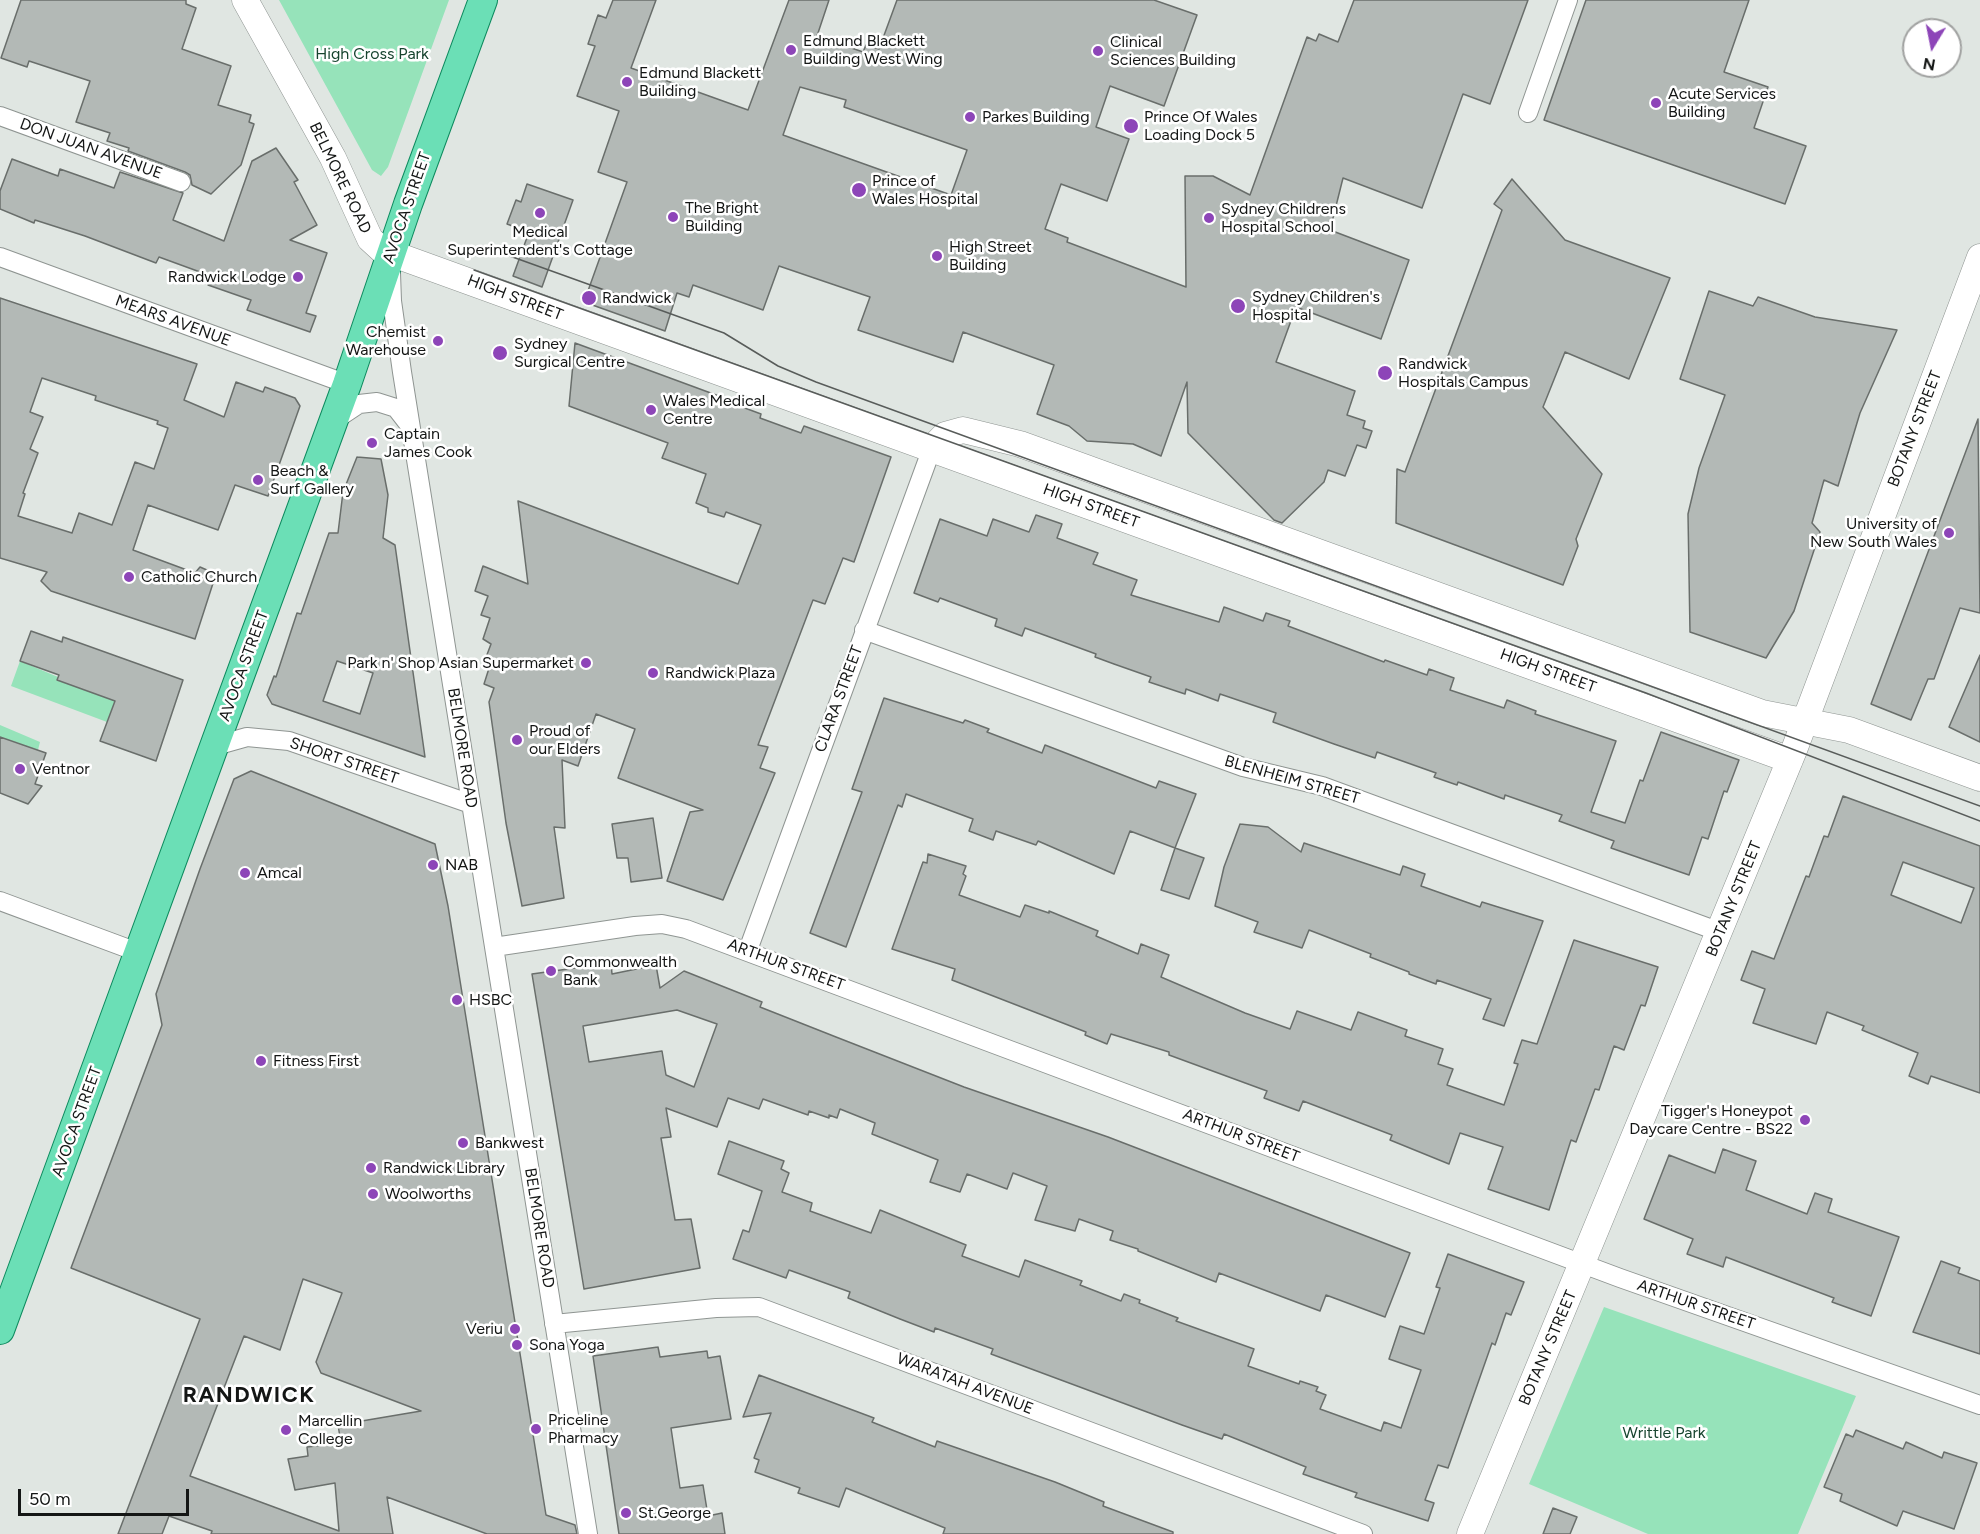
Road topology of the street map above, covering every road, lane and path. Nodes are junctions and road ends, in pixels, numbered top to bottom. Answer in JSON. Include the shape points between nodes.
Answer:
{"nodes":[{"id":1,"x":245,"y":0,"type":"edge"},
{"id":2,"x":483,"y":0,"type":"edge"},
{"id":3,"x":1568,"y":0,"type":"edge"},
{"id":4,"x":1528,"y":113,"type":"dead end"},
{"id":5,"x":0,"y":116,"type":"edge"},
{"id":6,"x":182,"y":182,"type":"dead end"},
{"id":7,"x":391,"y":253,"type":"junction"},
{"id":8,"x":0,"y":257,"type":"edge"},
{"id":9,"x":1980,"y":257,"type":"edge"},
{"id":10,"x":347,"y":384,"type":"junction"},
{"id":11,"x":333,"y":422,"type":"junction"},
{"id":12,"x":411,"y":427,"type":"junction"},
{"id":13,"x":932,"y":448,"type":"junction"},
{"id":14,"x":864,"y":630,"type":"junction"},
{"id":15,"x":1805,"y":721,"type":"junction"},
{"id":16,"x":215,"y":746,"type":"junction"},
{"id":17,"x":1790,"y":760,"type":"junction"},
{"id":18,"x":1980,"y":778,"type":"edge"},
{"id":19,"x":471,"y":804,"type":"junction"},
{"id":20,"x":0,"y":901,"type":"edge"},
{"id":21,"x":1720,"y":932,"type":"junction"},
{"id":22,"x":494,"y":947,"type":"junction"},
{"id":23,"x":748,"y":950,"type":"junction"},
{"id":24,"x":140,"y":953,"type":"junction"},
{"id":25,"x":1583,"y":1264,"type":"junction"},
{"id":26,"x":554,"y":1324,"type":"junction"},
{"id":27,"x":0,"y":1330,"type":"edge"},
{"id":28,"x":1980,"y":1405,"type":"edge"},
{"id":29,"x":588,"y":1534,"type":"edge"},
{"id":30,"x":1363,"y":1534,"type":"edge"},
{"id":31,"x":1470,"y":1534,"type":"edge"}],
"edges":[{"from":1,"to":7,"type":"street","name":"BELMORE ROAD","via":[[333,158],[370,239]]},
{"from":2,"to":7,"type":"main road","name":"AVOCA STREET"},
{"from":3,"to":4,"type":"street"},
{"from":5,"to":6,"type":"street","name":"DON JUAN AVENUE"},
{"from":7,"to":10,"type":"main road","name":"AVOCA STREET"},
{"from":7,"to":12,"type":"street","name":"BELMORE ROAD","via":[[393,312]]},
{"from":7,"to":13,"type":"street","name":"HIGH STREET"},
{"from":8,"to":10,"type":"street","name":"MEARS AVENUE"},
{"from":9,"to":15,"type":"street","name":"BOTANY STREET"},
{"from":10,"to":11,"type":"main road","name":"AVOCA STREET"},
{"from":11,"to":12,"type":"street","via":[[354,406],[377,402],[396,408]]},
{"from":11,"to":16,"type":"main road","name":"AVOCA STREET"},
{"from":12,"to":19,"type":"street","name":"BELMORE ROAD"},
{"from":13,"to":14,"type":"street","name":"CLARA STREET"},
{"from":13,"to":15,"type":"street","name":"HIGH STREET","via":[[949,433],[972,431],[1020,444],[1762,713]]},
{"from":13,"to":17,"type":"street","name":"HIGH STREET"},
{"from":14,"to":21,"type":"street","name":"BLENHEIM STREET","via":[[1244,767],[1322,786]]},
{"from":14,"to":23,"type":"street","name":"CLARA STREET"},
{"from":15,"to":17,"type":"street","name":"BOTANY STREET"},
{"from":15,"to":18,"type":"street","name":"HIGH STREET","via":[[1855,733]]},
{"from":16,"to":19,"type":"street","name":"SHORT STREET","via":[[247,737],[289,741]]},
{"from":16,"to":24,"type":"main road","name":"AVOCA STREET"},
{"from":17,"to":21,"type":"street","name":"BOTANY STREET"},
{"from":19,"to":22,"type":"street","name":"BELMORE ROAD"},
{"from":20,"to":24,"type":"street"},
{"from":21,"to":25,"type":"street","name":"BOTANY STREET"},
{"from":22,"to":23,"type":"street","name":"ARTHUR STREET","via":[[662,924]]},
{"from":22,"to":26,"type":"street","name":"BELMORE ROAD"},
{"from":23,"to":25,"type":"street","name":"ARTHUR STREET"},
{"from":24,"to":27,"type":"main road","name":"AVOCA STREET"},
{"from":25,"to":28,"type":"street","name":"ARTHUR STREET"},
{"from":25,"to":31,"type":"street","name":"BOTANY STREET"},
{"from":26,"to":29,"type":"street","name":"BELMORE ROAD"},
{"from":26,"to":30,"type":"street","name":"WARATAH AVENUE","via":[[759,1307]]}]}
